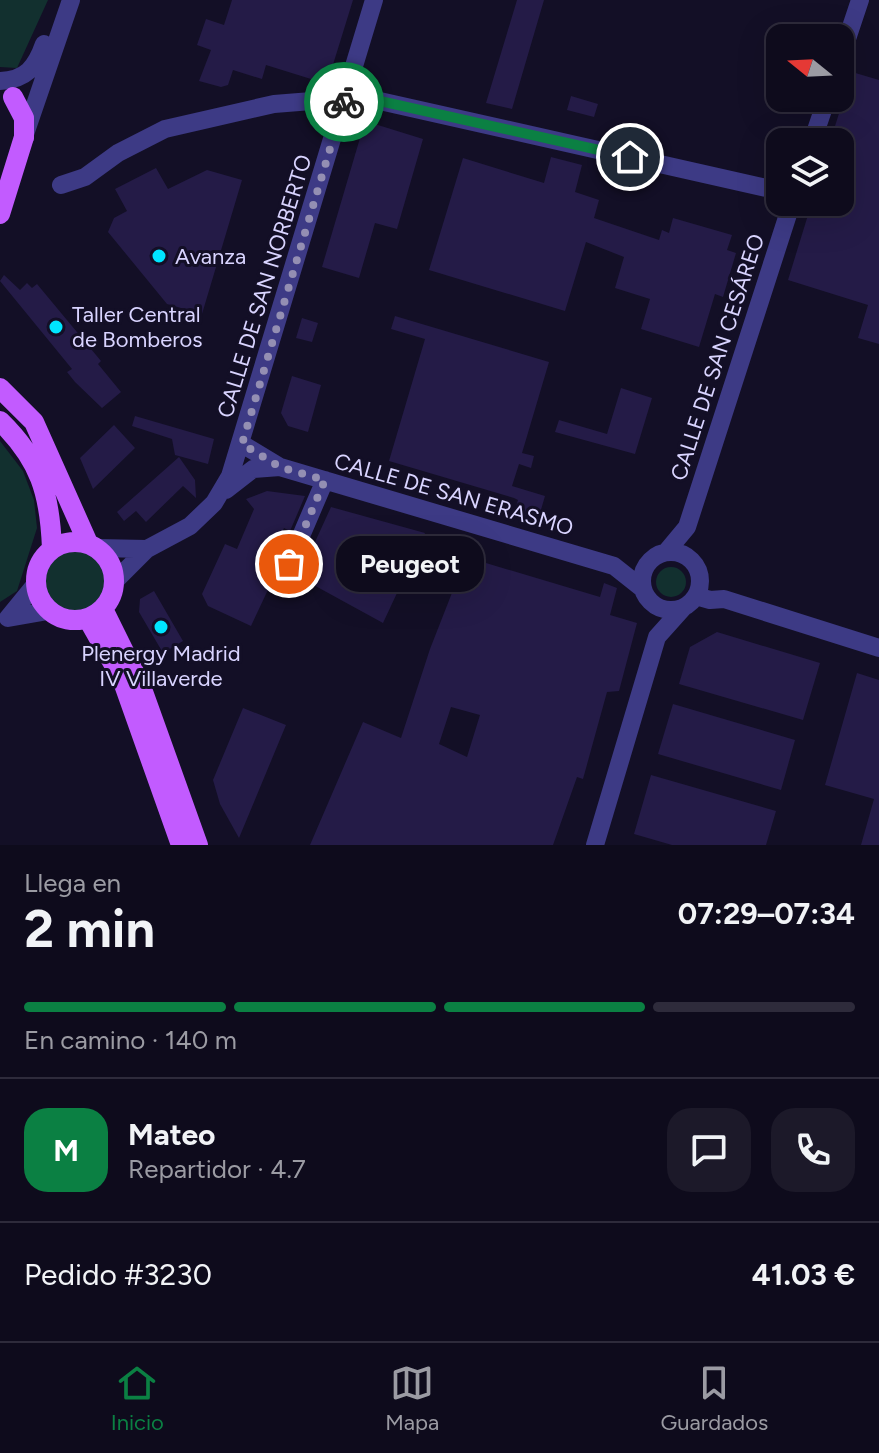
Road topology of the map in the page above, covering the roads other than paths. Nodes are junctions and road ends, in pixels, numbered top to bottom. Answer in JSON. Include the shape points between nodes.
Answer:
{"nodes":[{"id":1,"x":60,"y":0,"type":"edge"},
{"id":2,"x":71,"y":0,"type":"edge"},
{"id":3,"x":374,"y":0,"type":"edge"},
{"id":4,"x":860,"y":0,"type":"edge"},
{"id":5,"x":852,"y":24,"type":"edge"},
{"id":6,"x":0,"y":83,"type":"edge"},
{"id":7,"x":345,"y":98,"type":"junction"},
{"id":8,"x":24,"y":137,"type":"junction"},
{"id":9,"x":61,"y":185,"type":"dead end"},
{"id":10,"x":766,"y":188,"type":"edge"},
{"id":11,"x":0,"y":214,"type":"edge"},
{"id":12,"x":787,"y":216,"type":"edge"},
{"id":13,"x":0,"y":388,"type":"edge"},
{"id":14,"x":0,"y":421,"type":"edge"},
{"id":15,"x":242,"y":444,"type":"junction"},
{"id":16,"x":280,"y":467,"type":"junction"},
{"id":17,"x":325,"y":480,"type":"junction"},
{"id":18,"x":220,"y":495,"type":"junction"},
{"id":19,"x":687,"y":527,"type":"junction"},
{"id":20,"x":93,"y":546,"type":"junction"},
{"id":21,"x":52,"y":549,"type":"junction"},
{"id":22,"x":147,"y":549,"type":"junction"},
{"id":23,"x":667,"y":551,"type":"junction"},
{"id":24,"x":688,"y":557,"type":"junction"},
{"id":25,"x":648,"y":561,"type":"junction"},
{"id":26,"x":289,"y":564,"type":"dead end"},
{"id":27,"x":614,"y":566,"type":"junction"},
{"id":28,"x":115,"y":581,"type":"junction"},
{"id":29,"x":35,"y":585,"type":"junction"},
{"id":30,"x":646,"y":595,"type":"junction"},
{"id":31,"x":693,"y":595,"type":"junction"},
{"id":32,"x":48,"y":611,"type":"junction"},
{"id":33,"x":95,"y":614,"type":"junction"},
{"id":34,"x":4,"y":621,"type":"edge"},
{"id":35,"x":657,"y":637,"type":"junction"},
{"id":36,"x":879,"y":648,"type":"edge"},
{"id":37,"x":181,"y":845,"type":"edge"},
{"id":38,"x":198,"y":845,"type":"edge"},
{"id":39,"x":595,"y":845,"type":"edge"}],
"edges":[{"from":1,"to":6,"type":"street","bridge":true,"via":[[33,68],[23,77]]},
{"from":2,"to":8,"type":"street","bridge":true},
{"from":3,"to":7,"type":"street","name":"CALLE DE SAN NORBERTO"},
{"from":4,"to":5,"type":"street"},
{"from":6,"to":8,"type":"main road","bridge":true,"via":[[21,108]]},
{"from":7,"to":9,"type":"street","via":[[274,104],[165,129],[85,177]]},
{"from":7,"to":10,"type":"street","via":[[369,98]]},
{"from":7,"to":15,"type":"street","name":"CALLE DE SAN NORBERTO"},
{"from":8,"to":11,"type":"main road"},
{"from":12,"to":19,"type":"street","name":"CALLE DE SAN CESÁREO"},
{"from":13,"to":20,"type":"main road","via":[[34,422]]},
{"from":14,"to":21,"type":"main road","via":[[28,450],[45,493]]},
{"from":15,"to":16,"type":"street","name":"CALLE DE SAN ERASMO"},
{"from":15,"to":18,"type":"street","name":"CALLE DE SAN NORBERTO"},
{"from":16,"to":17,"type":"street","name":"CALLE DE SAN ERASMO"},
{"from":16,"to":18,"type":"street","via":[[253,469]]},
{"from":17,"to":26,"type":"street"},
{"from":17,"to":27,"type":"street","name":"CALLE DE SAN ERASMO"},
{"from":18,"to":22,"type":"street","name":"CALLE DE SAN NORBERTO","via":[[190,526]]},
{"from":19,"to":23,"type":"street","name":"CALLE DE SAN CESÁREO"},
{"from":19,"to":24,"type":"street","name":"CALLE DE SAN CESÁREO"},
{"from":20,"to":21,"type":"main road","via":[[69,542]]},
{"from":20,"to":22,"type":"street","name":"CALLE DE SAN NORBERTO"},
{"from":20,"to":28,"type":"main road","via":[[110,563]]},
{"from":21,"to":29,"type":"main road","via":[[42,558]]},
{"from":22,"to":28,"type":"street","name":"CALLE DE SAN NORBERTO"},
{"from":23,"to":24,"type":"street"},
{"from":23,"to":25,"type":"street"},
{"from":24,"to":31,"type":"street","via":[[697,568]]},
{"from":25,"to":27,"type":"street","name":"CALLE DE SAN ERASMO"},
{"from":25,"to":30,"type":"street","via":[[641,575]]},
{"from":27,"to":30,"type":"street","name":"CALLE DE SAN ERASMO"},
{"from":28,"to":33,"type":"main road","via":[[112,595]]},
{"from":29,"to":32,"type":"main road"},
{"from":29,"to":34,"type":"street"},
{"from":30,"to":31,"type":"street","via":[[664,609]]},
{"from":30,"to":35,"type":"street"},
{"from":31,"to":35,"type":"street"},
{"from":31,"to":36,"type":"street","via":[[713,587],[724,599]]},
{"from":32,"to":33,"type":"main road","via":[[61,619]]},
{"from":32,"to":34,"type":"street"},
{"from":33,"to":37,"type":"main road"},
{"from":33,"to":38,"type":"main road","via":[[141,686]]},
{"from":35,"to":39,"type":"street"}]}
